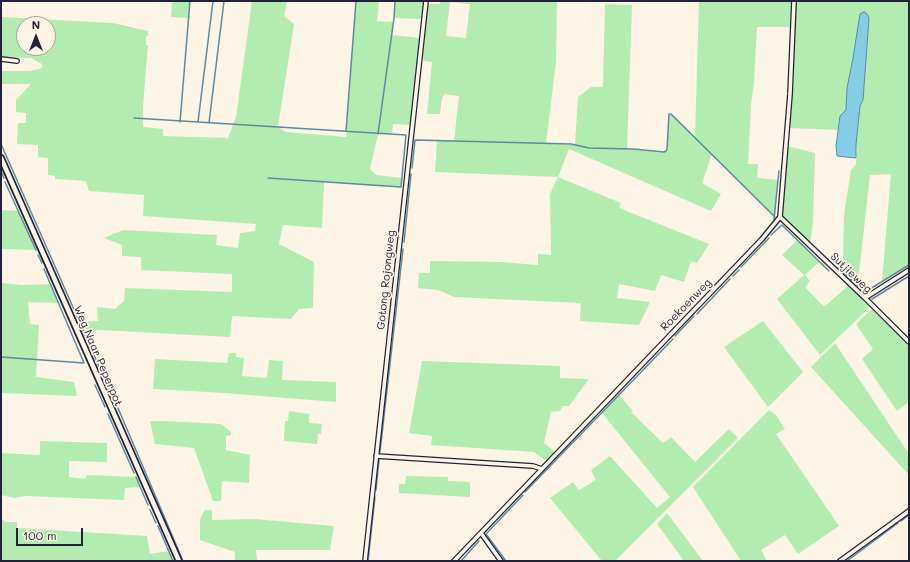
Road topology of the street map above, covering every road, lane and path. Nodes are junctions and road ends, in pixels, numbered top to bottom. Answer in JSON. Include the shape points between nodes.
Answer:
{"nodes":[{"id":1,"x":426,"y":1,"type":"edge"},
{"id":2,"x":794,"y":1,"type":"edge"},
{"id":3,"x":1,"y":59,"type":"edge"},
{"id":4,"x":17,"y":61,"type":"dead end"},
{"id":5,"x":1,"y":158,"type":"edge"},
{"id":6,"x":780,"y":217,"type":"junction"},
{"id":7,"x":909,"y":270,"type":"edge"},
{"id":8,"x":865,"y":298,"type":"junction"},
{"id":9,"x":909,"y":342,"type":"edge"},
{"id":10,"x":376,"y":456,"type":"junction"},
{"id":11,"x":542,"y":469,"type":"junction"},
{"id":12,"x":909,"y":511,"type":"edge"},
{"id":13,"x":481,"y":533,"type":"junction"},
{"id":14,"x":179,"y":561,"type":"edge"},
{"id":15,"x":365,"y":561,"type":"edge"},
{"id":16,"x":454,"y":561,"type":"edge"},
{"id":17,"x":501,"y":561,"type":"edge"},
{"id":18,"x":840,"y":561,"type":"edge"}],
"edges":[{"from":1,"to":10,"type":"street","name":"Gotong Rojongweg"},
{"from":2,"to":6,"type":"street","via":[[790,94]]},
{"from":3,"to":4,"type":"street"},
{"from":5,"to":14,"type":"street","name":"Weg Naar Peperpot"},
{"from":6,"to":8,"type":"street","name":"Sutjieweg"},
{"from":6,"to":11,"type":"street","name":"Roekoenweg"},
{"from":7,"to":8,"type":"street"},
{"from":8,"to":9,"type":"street","name":"Sutjieweg"},
{"from":10,"to":11,"type":"street","via":[[533,466]]},
{"from":10,"to":15,"type":"street","name":"Gotong Rojongweg"},
{"from":11,"to":13,"type":"street","name":"Roekoenweg"},
{"from":12,"to":18,"type":"street"},
{"from":13,"to":16,"type":"street","name":"Roekoenweg"},
{"from":13,"to":17,"type":"street"}]}
